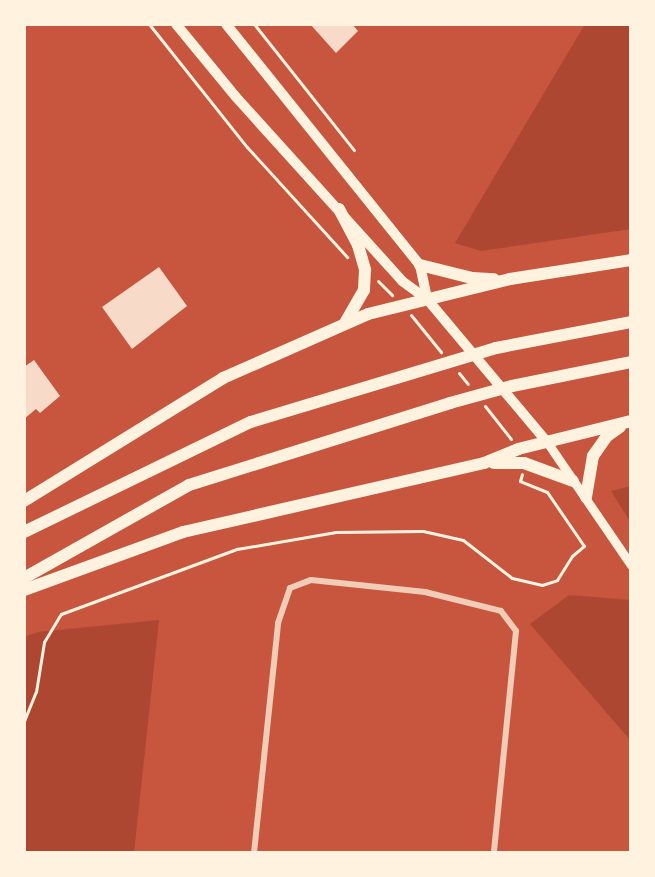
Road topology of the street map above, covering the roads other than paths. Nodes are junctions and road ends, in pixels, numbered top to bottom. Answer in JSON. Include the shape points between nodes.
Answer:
{"nodes":[{"id":1,"x":176,"y":24,"type":"edge"},
{"id":2,"x":225,"y":24,"type":"edge"},
{"id":3,"x":339,"y":209,"type":"junction"},
{"id":4,"x":631,"y":260,"type":"edge"},
{"id":5,"x":420,"y":265,"type":"junction"},
{"id":6,"x":510,"y":279,"type":"junction"},
{"id":7,"x":427,"y":299,"type":"junction"},
{"id":8,"x":631,"y":322,"type":"edge"},
{"id":9,"x":345,"y":324,"type":"junction"},
{"id":10,"x":631,"y":362,"type":"edge"},
{"id":11,"x":629,"y":422,"type":"edge"},
{"id":12,"x":547,"y":442,"type":"junction"},
{"id":13,"x":484,"y":463,"type":"junction"},
{"id":14,"x":573,"y":481,"type":"junction"},
{"id":15,"x":586,"y":497,"type":"junction"},
{"id":16,"x":24,"y":501,"type":"edge"},
{"id":17,"x":24,"y":532,"type":"edge"},
{"id":18,"x":631,"y":565,"type":"edge"},
{"id":19,"x":24,"y":578,"type":"edge"},
{"id":20,"x":24,"y":590,"type":"edge"},
{"id":21,"x":254,"y":853,"type":"edge"},
{"id":22,"x":494,"y":853,"type":"edge"}],
"edges":[{"from":1,"to":3,"type":"main road","via":[[236,97]]},
{"from":2,"to":5,"type":"main road"},
{"from":3,"to":7,"type":"main road","via":[[402,281]]},
{"from":3,"to":9,"type":"highway","via":[[358,245],[365,270],[364,290]]},
{"from":4,"to":6,"type":"highway"},
{"from":5,"to":6,"type":"highway","via":[[472,278]]},
{"from":5,"to":7,"type":"main road"},
{"from":6,"to":7,"type":"highway"},
{"from":7,"to":9,"type":"highway"},
{"from":7,"to":12,"type":"main road"},
{"from":8,"to":17,"type":"highway","via":[[556,335],[432,366],[251,422]]},
{"from":9,"to":16,"type":"highway","via":[[223,378]]},
{"from":10,"to":19,"type":"highway","via":[[450,403],[189,485]]},
{"from":11,"to":12,"type":"highway"},
{"from":11,"to":15,"type":"highway","via":[[607,436],[593,456]]},
{"from":12,"to":13,"type":"highway"},
{"from":12,"to":14,"type":"main road"},
{"from":13,"to":14,"type":"highway","via":[[524,463]]},
{"from":13,"to":20,"type":"highway","via":[[183,532]]},
{"from":14,"to":15,"type":"main road"},
{"from":15,"to":18,"type":"main road"},
{"from":21,"to":22,"type":"street","via":[[278,623],[290,588],[311,580],[447,597],[501,611],[516,631]]}]}
